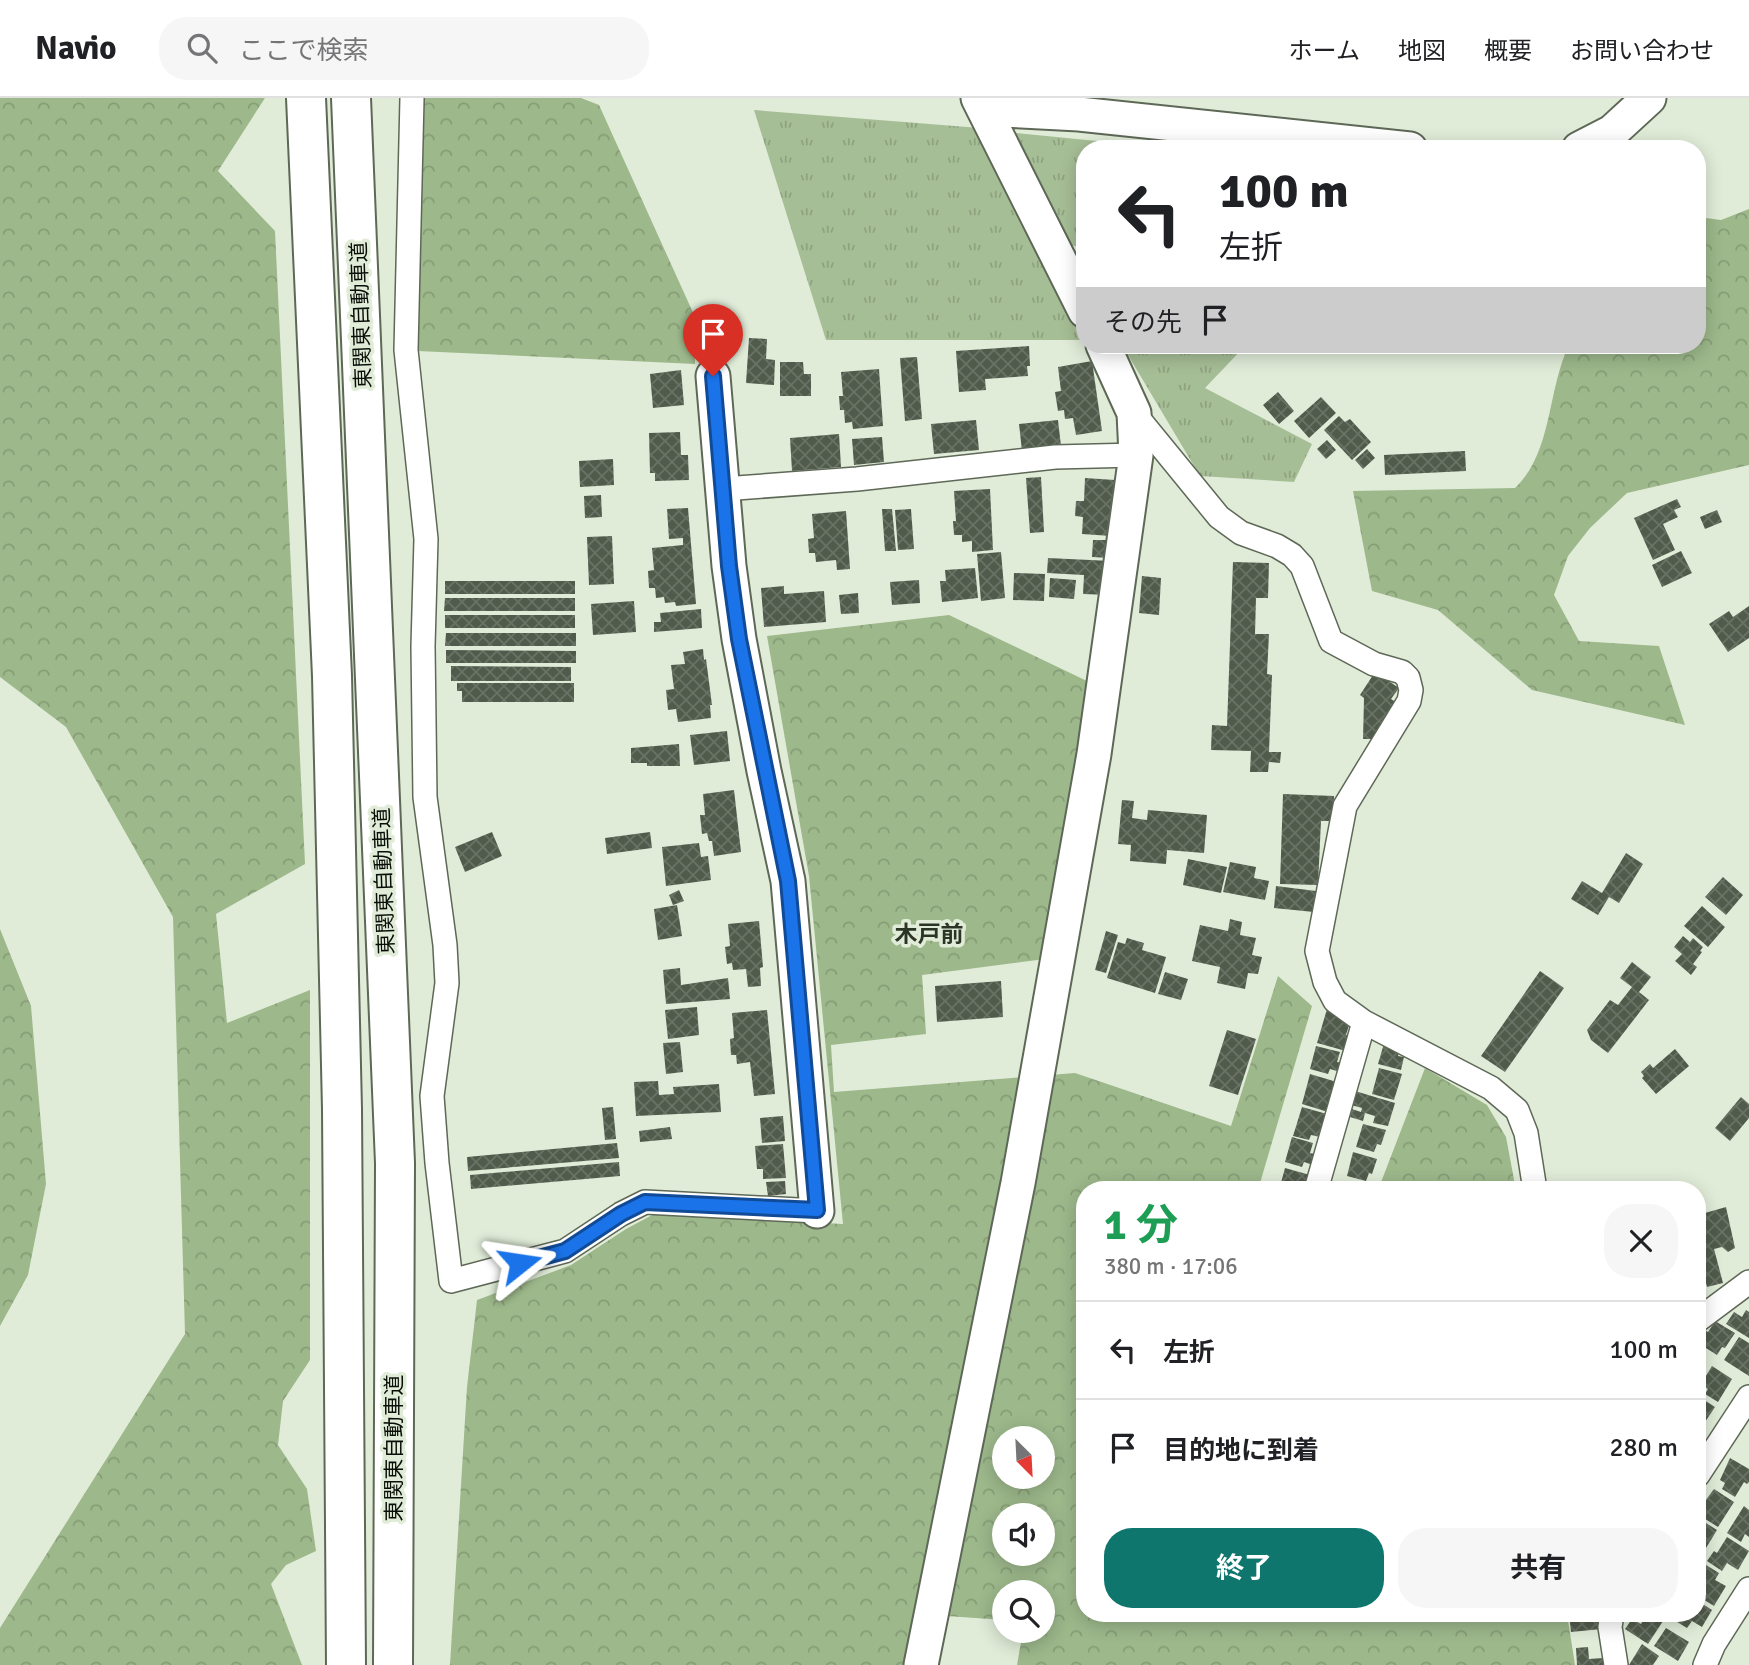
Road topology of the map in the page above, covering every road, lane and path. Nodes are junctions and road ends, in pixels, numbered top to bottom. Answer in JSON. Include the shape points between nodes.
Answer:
{"nodes":[{"id":1,"x":306,"y":98,"type":"edge"},
{"id":2,"x":351,"y":98,"type":"edge"},
{"id":3,"x":412,"y":98,"type":"edge"},
{"id":4,"x":1649,"y":98,"type":"edge"},
{"id":5,"x":982,"y":107,"type":"edge"},
{"id":6,"x":1325,"y":140,"type":"edge"},
{"id":7,"x":1596,"y":140,"type":"edge"},
{"id":8,"x":1076,"y":293,"type":"edge"},
{"id":9,"x":1107,"y":354,"type":"edge"},
{"id":10,"x":713,"y":376,"type":"dead end"},
{"id":11,"x":1134,"y":413,"type":"junction"},
{"id":12,"x":1136,"y":455,"type":"junction"},
{"id":13,"x":723,"y":489,"type":"junction"},
{"id":14,"x":1364,"y":1022,"type":"junction"},
{"id":15,"x":1319,"y":1181,"type":"edge"},
{"id":16,"x":1534,"y":1181,"type":"edge"},
{"id":17,"x":817,"y":1210,"type":"joint"},
{"id":18,"x":1749,"y":1282,"type":"edge"},
{"id":19,"x":1706,"y":1314,"type":"edge"},
{"id":20,"x":1749,"y":1397,"type":"edge"},
{"id":21,"x":1706,"y":1463,"type":"edge"},
{"id":22,"x":1749,"y":1589,"type":"edge"},
{"id":23,"x":1611,"y":1622,"type":"edge"},
{"id":24,"x":346,"y":1665,"type":"edge"},
{"id":25,"x":393,"y":1665,"type":"edge"},
{"id":26,"x":921,"y":1665,"type":"edge"},
{"id":27,"x":1616,"y":1665,"type":"edge"},
{"id":28,"x":1704,"y":1665,"type":"edge"}],
"edges":[{"from":1,"to":24,"type":"highway","via":[[332,676],[342,1109]]},
{"from":2,"to":25,"type":"highway","name":"東関東自動車道","via":[[394,1149]]},
{"from":3,"to":17,"type":"street","via":[[406,349],[426,539],[425,797],[447,983],[432,1096],[451,1281],[565,1251],[645,1202]]},
{"from":4,"to":7,"type":"street"},
{"from":5,"to":6,"type":"street"},
{"from":5,"to":8,"type":"street"},
{"from":9,"to":11,"type":"street"},
{"from":10,"to":13,"type":"street"},
{"from":11,"to":12,"type":"street"},
{"from":11,"to":14,"type":"street","via":[[1219,517],[1241,533],[1293,555],[1302,566],[1331,641],[1408,678],[1409,701],[1345,806],[1317,951],[1335,1001]]},
{"from":12,"to":13,"type":"street","via":[[1055,457]]},
{"from":12,"to":26,"type":"street","via":[[1094,754],[1018,1183]]},
{"from":13,"to":17,"type":"street","via":[[739,639],[788,881]]},
{"from":14,"to":15,"type":"street"},
{"from":14,"to":16,"type":"street","via":[[1491,1088],[1517,1110],[1526,1133]]},
{"from":18,"to":19,"type":"street"},
{"from":20,"to":21,"type":"street"},
{"from":22,"to":28,"type":"street"},
{"from":23,"to":27,"type":"street"}]}
